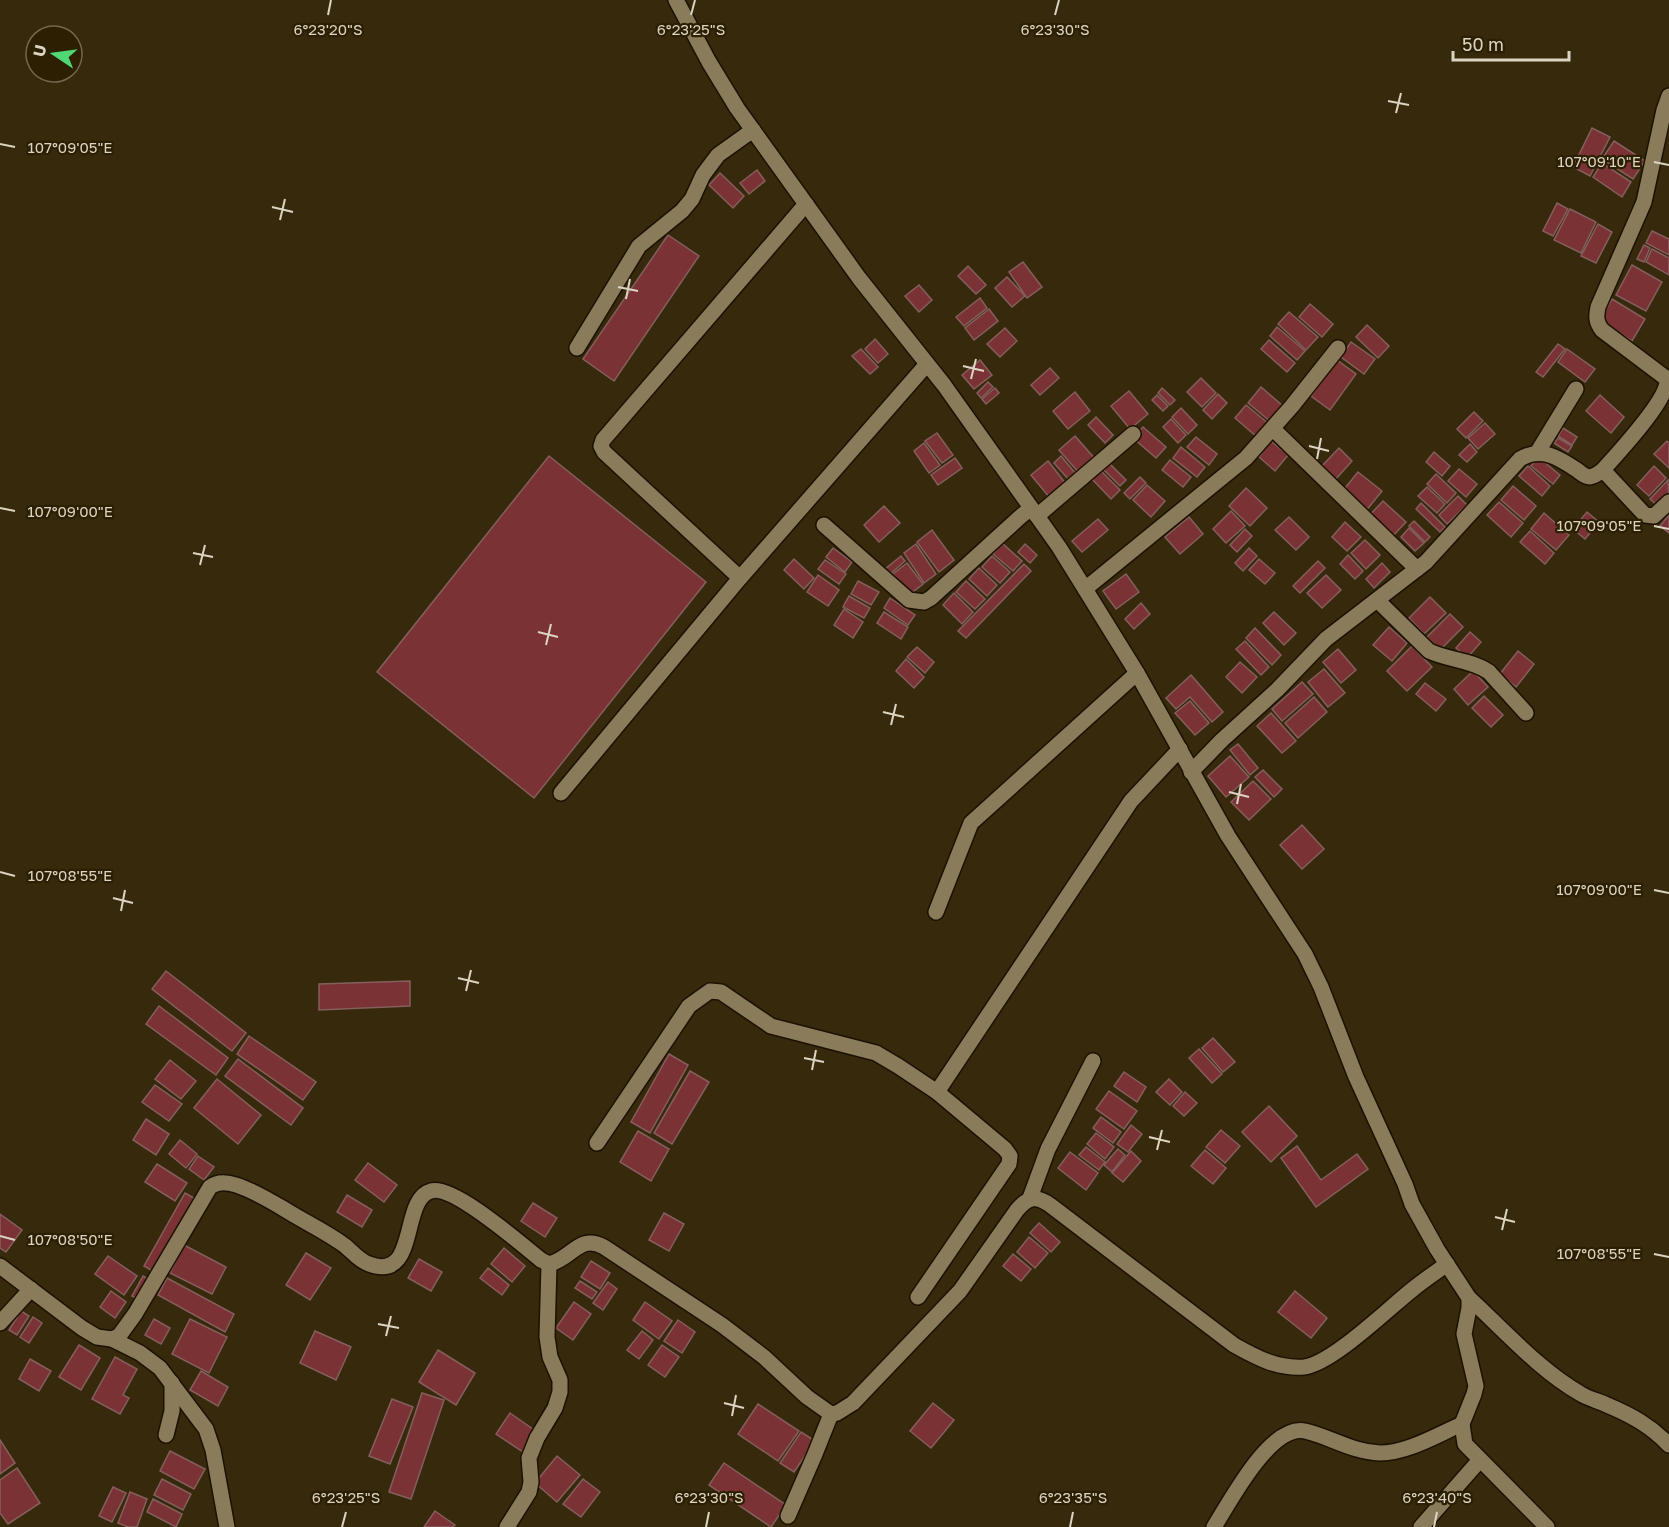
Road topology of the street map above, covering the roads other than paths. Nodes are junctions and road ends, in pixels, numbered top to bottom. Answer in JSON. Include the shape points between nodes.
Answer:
{"nodes":[{"id":1,"x":676,"y":0,"type":"edge"},
{"id":2,"x":1669,"y":96,"type":"edge"},
{"id":3,"x":753,"y":130,"type":"junction"},
{"id":4,"x":806,"y":204,"type":"junction"},
{"id":5,"x":577,"y":348,"type":"dead end"},
{"id":6,"x":1338,"y":348,"type":"dead end"},
{"id":7,"x":927,"y":364,"type":"junction"},
{"id":8,"x":1576,"y":389,"type":"dead end"},
{"id":9,"x":1273,"y":429,"type":"junction"},
{"id":10,"x":1133,"y":434,"type":"dead end"},
{"id":11,"x":1537,"y":453,"type":"junction"},
{"id":12,"x":1603,"y":470,"type":"junction"},
{"id":13,"x":1669,"y":502,"type":"edge"},
{"id":14,"x":1034,"y":512,"type":"junction"},
{"id":15,"x":824,"y":525,"type":"dead end"},
{"id":16,"x":1417,"y":569,"type":"junction"},
{"id":17,"x":740,"y":578,"type":"junction"},
{"id":18,"x":1085,"y":589,"type":"junction"},
{"id":19,"x":1377,"y":600,"type":"junction"},
{"id":20,"x":1137,"y":673,"type":"junction"},
{"id":21,"x":1526,"y":713,"type":"dead end"},
{"id":22,"x":1180,"y":748,"type":"junction"},
{"id":23,"x":1191,"y":772,"type":"junction"},
{"id":24,"x":561,"y":793,"type":"dead end"},
{"id":25,"x":936,"y":912,"type":"dead end"},
{"id":26,"x":1093,"y":1061,"type":"dead end"},
{"id":27,"x":937,"y":1092,"type":"junction"},
{"id":28,"x":597,"y":1143,"type":"dead end"},
{"id":29,"x":1030,"y":1198,"type":"junction"},
{"id":30,"x":549,"y":1264,"type":"junction"},
{"id":31,"x":1448,"y":1264,"type":"junction"},
{"id":32,"x":0,"y":1266,"type":"edge"},
{"id":33,"x":31,"y":1289,"type":"junction"},
{"id":34,"x":918,"y":1297,"type":"dead end"},
{"id":35,"x":1469,"y":1298,"type":"junction"},
{"id":36,"x":0,"y":1323,"type":"edge"},
{"id":37,"x":112,"y":1339,"type":"junction"},
{"id":38,"x":172,"y":1383,"type":"junction"},
{"id":39,"x":831,"y":1414,"type":"junction"},
{"id":40,"x":1462,"y":1424,"type":"junction"},
{"id":41,"x":166,"y":1435,"type":"dead end"},
{"id":42,"x":1669,"y":1444,"type":"edge"},
{"id":43,"x":1479,"y":1461,"type":"junction"},
{"id":44,"x":788,"y":1516,"type":"dead end"},
{"id":45,"x":227,"y":1527,"type":"edge"},
{"id":46,"x":507,"y":1527,"type":"edge"},
{"id":47,"x":1214,"y":1527,"type":"edge"},
{"id":48,"x":1421,"y":1527,"type":"edge"},
{"id":49,"x":1548,"y":1527,"type":"edge"}],
"edges":[{"from":1,"to":3,"type":"street","via":[[709,62]]},
{"from":2,"to":12,"type":"street","via":[[1644,202],[1596,316],[1602,330],[1667,379],[1668,389],[1642,428]]},
{"from":3,"to":4,"type":"street"},
{"from":3,"to":5,"type":"street","via":[[718,155],[682,211],[639,246]]},
{"from":4,"to":7,"type":"street"},
{"from":4,"to":17,"type":"street","via":[[601,446]]},
{"from":6,"to":9,"type":"street"},
{"from":7,"to":14,"type":"street"},
{"from":7,"to":17,"type":"street"},
{"from":8,"to":11,"type":"street"},
{"from":9,"to":16,"type":"street"},
{"from":9,"to":18,"type":"street","via":[[1246,458]]},
{"from":10,"to":14,"type":"street","via":[[1087,476]]},
{"from":11,"to":12,"type":"street","via":[[1556,456],[1585,476]]},
{"from":11,"to":16,"type":"street","via":[[1520,459]]},
{"from":12,"to":13,"type":"street","via":[[1645,515],[1654,516]]},
{"from":14,"to":15,"type":"street","via":[[1020,517],[924,602],[909,600]]},
{"from":14,"to":18,"type":"street"},
{"from":16,"to":19,"type":"street"},
{"from":17,"to":24,"type":"street"},
{"from":18,"to":20,"type":"street"},
{"from":19,"to":21,"type":"street","via":[[1429,651],[1489,672]]},
{"from":19,"to":23,"type":"street","via":[[1326,639]]},
{"from":20,"to":22,"type":"street"},
{"from":20,"to":25,"type":"street","via":[[971,823]]},
{"from":22,"to":23,"type":"street"},
{"from":22,"to":27,"type":"street","via":[[1131,801]]},
{"from":23,"to":31,"type":"street","via":[[1313,970],[1412,1204]]},
{"from":26,"to":29,"type":"street","via":[[1048,1149]]},
{"from":27,"to":28,"type":"street","via":[[876,1053],[771,1026],[721,992],[711,991],[689,1006]]},
{"from":27,"to":34,"type":"street","via":[[1005,1149],[1010,1160]]},
{"from":29,"to":31,"type":"street","via":[[1044,1200],[1234,1345],[1286,1367],[1307,1367],[1323,1360]]},
{"from":29,"to":39,"type":"street","via":[[1017,1210],[960,1291],[853,1403]]},
{"from":30,"to":37,"type":"street","via":[[467,1204],[442,1191],[423,1195],[401,1255],[385,1267],[364,1262],[337,1240],[264,1197],[220,1182],[210,1187],[126,1329]]},
{"from":30,"to":39,"type":"street","via":[[585,1242],[597,1243],[722,1325]]},
{"from":30,"to":46,"type":"street","via":[[547,1337],[560,1392],[530,1458],[529,1492]]},
{"from":31,"to":35,"type":"street"},
{"from":32,"to":33,"type":"street"},
{"from":33,"to":36,"type":"street"},
{"from":33,"to":37,"type":"street","via":[[82,1328],[97,1337]]},
{"from":35,"to":40,"type":"street","via":[[1464,1334],[1476,1386]]},
{"from":35,"to":42,"type":"street","via":[[1563,1382],[1633,1416]]},
{"from":37,"to":38,"type":"street","via":[[152,1360]]},
{"from":38,"to":41,"type":"street","via":[[172,1411]]},
{"from":38,"to":45,"type":"street","via":[[210,1438]]},
{"from":39,"to":44,"type":"street"},
{"from":40,"to":43,"type":"street","via":[[1465,1444]]},
{"from":40,"to":47,"type":"street","via":[[1420,1443],[1382,1453],[1358,1451],[1302,1431],[1287,1435],[1268,1447]]},
{"from":43,"to":48,"type":"street"},
{"from":43,"to":49,"type":"street"}]}
